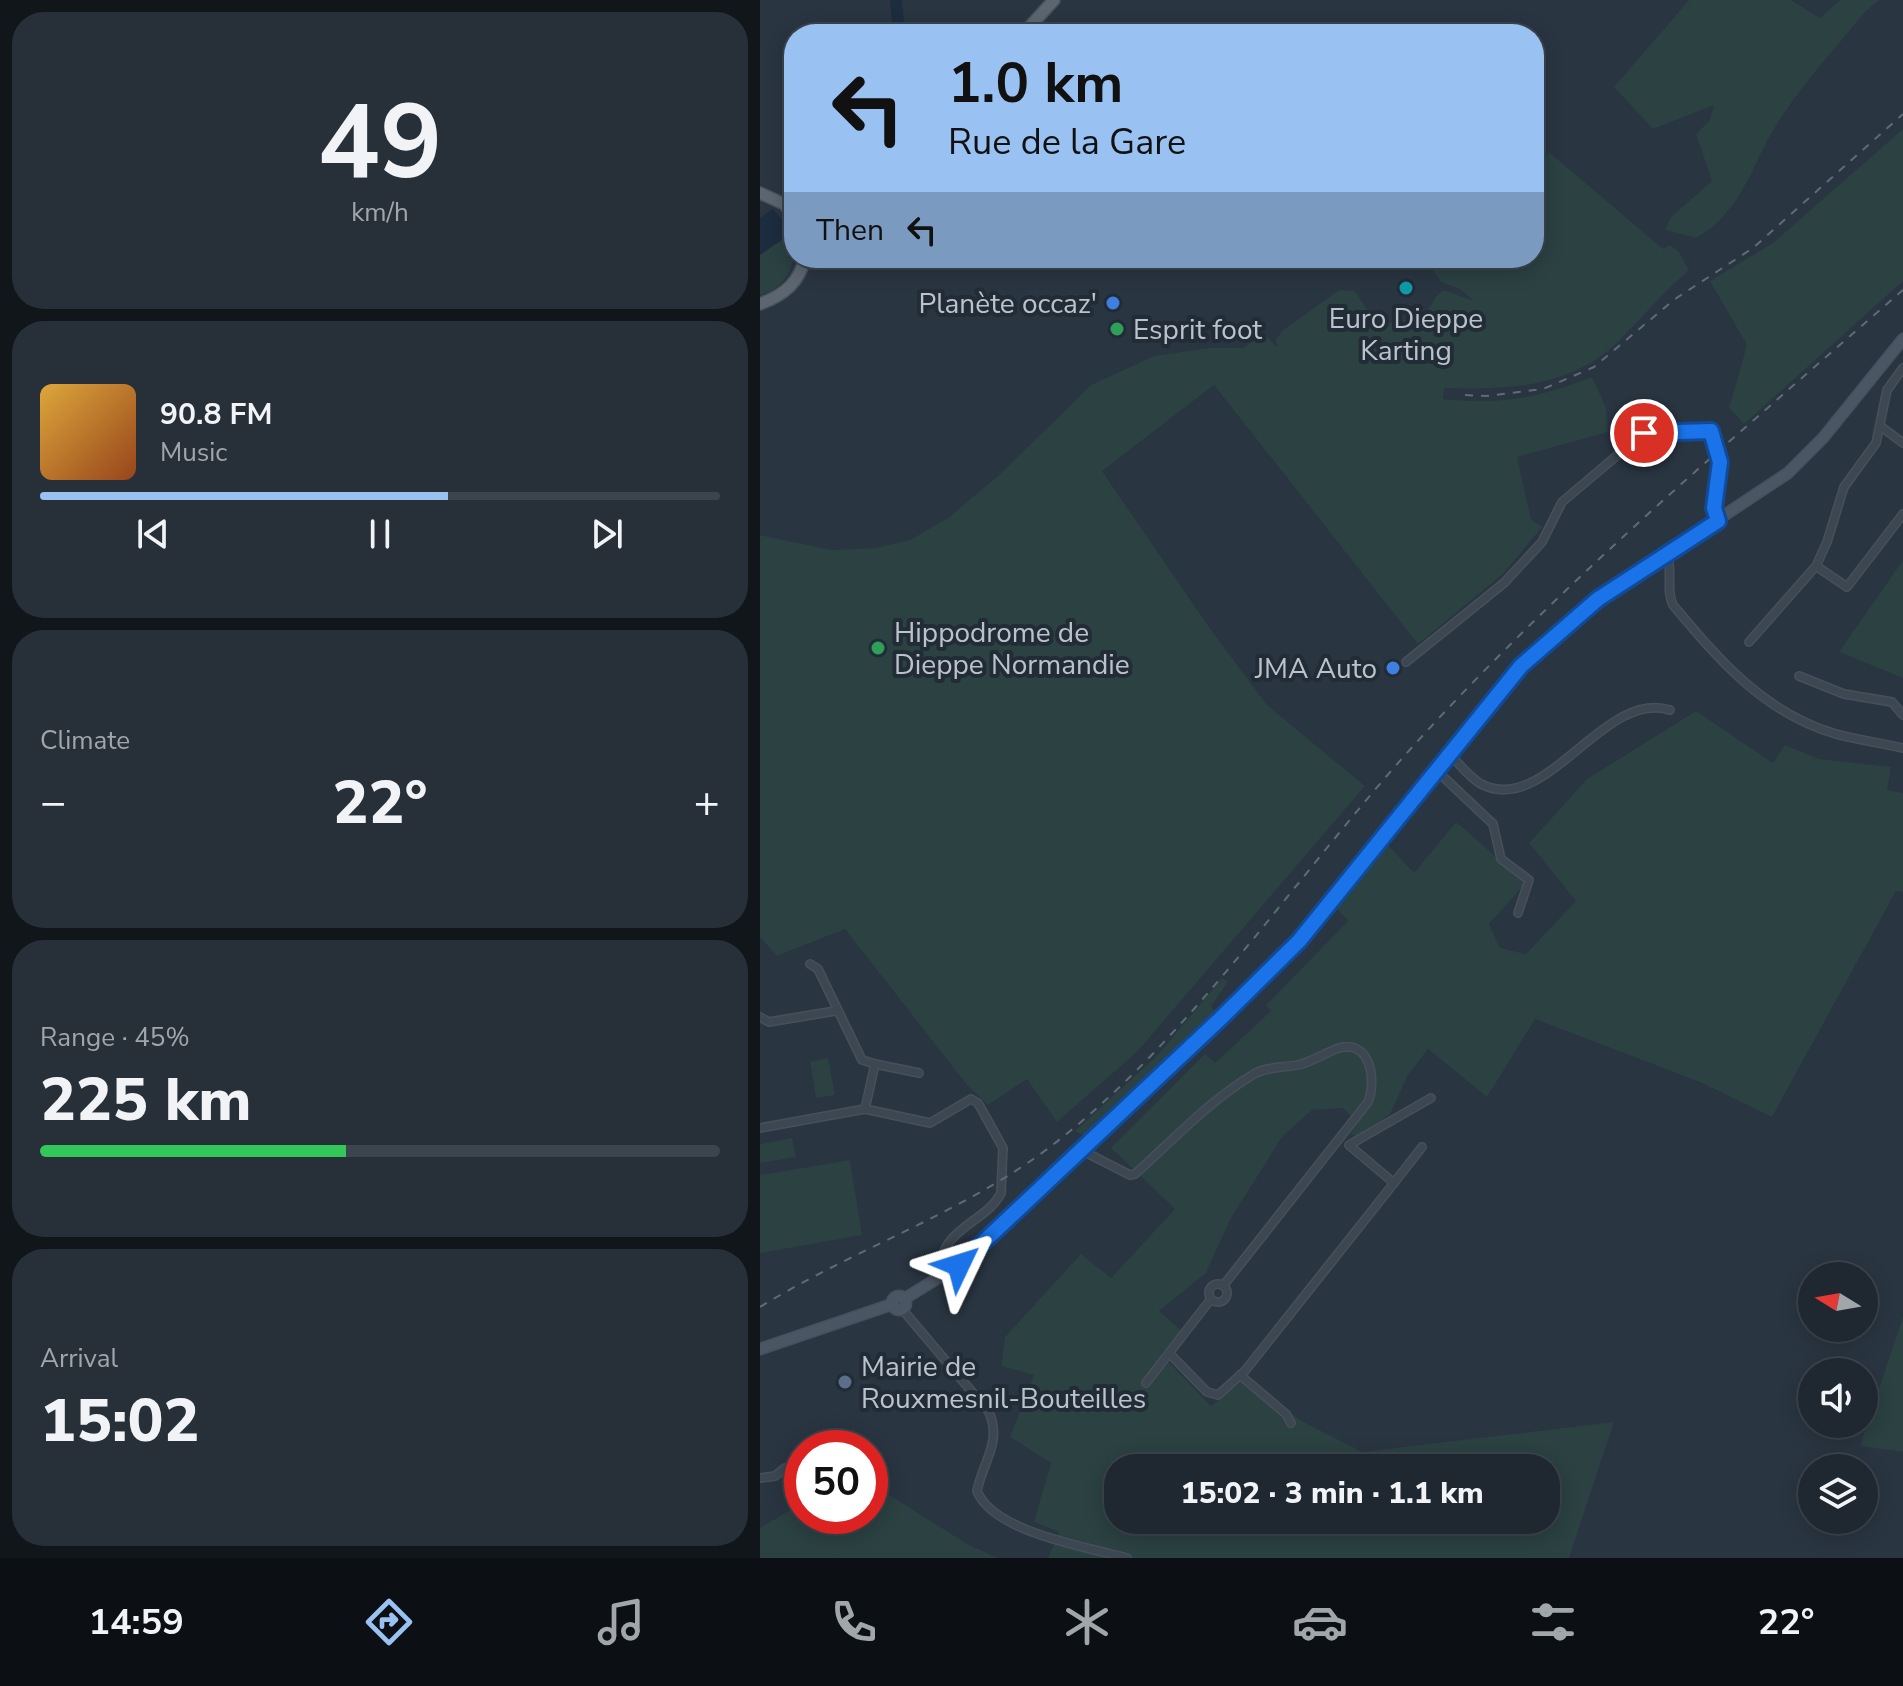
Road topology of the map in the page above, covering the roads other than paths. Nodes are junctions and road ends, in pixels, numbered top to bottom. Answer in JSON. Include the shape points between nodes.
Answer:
{"nodes":[{"id":1,"x":1054,"y":0,"type":"edge"},
{"id":2,"x":1032,"y":24,"type":"edge"},
{"id":3,"x":761,"y":192,"type":"edge"},
{"id":4,"x":784,"y":207,"type":"edge"},
{"id":5,"x":800,"y":268,"type":"edge"},
{"id":6,"x":760,"y":304,"type":"edge"},
{"id":7,"x":1903,"y":339,"type":"edge"},
{"id":8,"x":1903,"y":368,"type":"edge"},
{"id":9,"x":1880,"y":426,"type":"junction"},
{"id":10,"x":1903,"y":443,"type":"edge"},
{"id":11,"x":1903,"y":514,"type":"edge"},
{"id":12,"x":1718,"y":521,"type":"junction"},
{"id":13,"x":1666,"y":553,"type":"junction"},
{"id":14,"x":1816,"y":566,"type":"junction"},
{"id":15,"x":1749,"y":642,"type":"dead end"},
{"id":16,"x":1406,"y":662,"type":"dead end"},
{"id":17,"x":1799,"y":676,"type":"dead end"},
{"id":18,"x":1670,"y":710,"type":"dead end"},
{"id":19,"x":1903,"y":715,"type":"edge"},
{"id":20,"x":1903,"y":748,"type":"edge"},
{"id":21,"x":1450,"y":754,"type":"junction"},
{"id":22,"x":1437,"y":771,"type":"junction"},
{"id":23,"x":1518,"y":913,"type":"dead end"},
{"id":24,"x":810,"y":964,"type":"dead end"},
{"id":25,"x":835,"y":1011,"type":"junction"},
{"id":26,"x":760,"y":1017,"type":"edge"},
{"id":27,"x":875,"y":1064,"type":"junction"},
{"id":28,"x":919,"y":1073,"type":"dead end"},
{"id":29,"x":1431,"y":1098,"type":"dead end"},
{"id":30,"x":865,"y":1109,"type":"junction"},
{"id":31,"x":760,"y":1128,"type":"edge"},
{"id":32,"x":1340,"y":1140,"type":"junction"},
{"id":33,"x":1350,"y":1146,"type":"junction"},
{"id":34,"x":1422,"y":1147,"type":"dead end"},
{"id":35,"x":1081,"y":1150,"type":"junction"},
{"id":36,"x":1394,"y":1183,"type":"junction"},
{"id":37,"x":939,"y":1279,"type":"junction"},
{"id":38,"x":1223,"y":1286,"type":"junction"},
{"id":39,"x":1211,"y":1299,"type":"junction"},
{"id":40,"x":900,"y":1304,"type":"junction"},
{"id":41,"x":760,"y":1349,"type":"edge"},
{"id":42,"x":1169,"y":1353,"type":"junction"},
{"id":43,"x":1240,"y":1375,"type":"junction"},
{"id":44,"x":1146,"y":1383,"type":"dead end"},
{"id":45,"x":1291,"y":1423,"type":"dead end"},
{"id":46,"x":784,"y":1469,"type":"edge"},
{"id":47,"x":760,"y":1478,"type":"edge"},
{"id":48,"x":1127,"y":1558,"type":"edge"}],
"edges":[{"from":1,"to":2,"type":"main road"},
{"from":3,"to":4,"type":"main road"},
{"from":5,"to":6,"type":"main road","via":[[791,286]]},
{"from":7,"to":12,"type":"main road","via":[[1803,460]]},
{"from":8,"to":9,"type":"street","via":[[1887,390]]},
{"from":9,"to":10,"type":"street"},
{"from":9,"to":14,"type":"street","via":[[1876,443],[1844,487]]},
{"from":11,"to":14,"type":"street","via":[[1847,587]]},
{"from":12,"to":13,"type":"main road"},
{"from":12,"to":16,"type":"street","via":[[1714,508],[1720,462],[1711,431],[1639,437],[1562,502],[1542,542],[1504,583]]},
{"from":13,"to":20,"type":"street","via":[[1672,567],[1673,605],[1742,681],[1805,722]]},
{"from":13,"to":21,"type":"main road","via":[[1558,630],[1521,666]]},
{"from":14,"to":15,"type":"street"},
{"from":17,"to":19,"type":"street","via":[[1844,694],[1892,702]]},
{"from":18,"to":21,"type":"street","via":[[1645,706],[1519,788],[1484,786]]},
{"from":21,"to":22,"type":"main road"},
{"from":22,"to":23,"type":"street","via":[[1487,815],[1501,859],[1529,880]]},
{"from":22,"to":35,"type":"main road","via":[[1299,941]]},
{"from":24,"to":25,"type":"street","via":[[818,969]]},
{"from":25,"to":26,"type":"street","via":[[769,1022]]},
{"from":25,"to":27,"type":"street","via":[[862,1060]]},
{"from":27,"to":28,"type":"street"},
{"from":27,"to":30,"type":"street"},
{"from":29,"to":33,"type":"street"},
{"from":30,"to":31,"type":"street"},
{"from":30,"to":37,"type":"street","via":[[930,1123],[971,1099],[985,1111],[1001,1141],[1002,1189],[997,1200],[957,1230]]},
{"from":32,"to":33,"type":"street"},
{"from":32,"to":35,"type":"street","via":[[1374,1086],[1372,1067],[1358,1051],[1338,1048],[1319,1059],[1258,1071],[1135,1174]]},
{"from":32,"to":38,"type":"street"},
{"from":33,"to":36,"type":"street"},
{"from":34,"to":36,"type":"street"},
{"from":35,"to":37,"type":"main road"},
{"from":36,"to":43,"type":"street"},
{"from":37,"to":40,"type":"main road"},
{"from":38,"to":39,"type":"street","via":[[1211,1288]]},
{"from":38,"to":39,"type":"street","via":[[1226,1299]]},
{"from":39,"to":42,"type":"street"},
{"from":40,"to":41,"type":"main road"},
{"from":40,"to":48,"type":"street","via":[[994,1423],[994,1448],[977,1491],[987,1510],[1040,1533]]},
{"from":42,"to":43,"type":"street","via":[[1210,1394],[1225,1392]]},
{"from":42,"to":44,"type":"street"},
{"from":43,"to":45,"type":"street"},
{"from":46,"to":47,"type":"street"}]}
